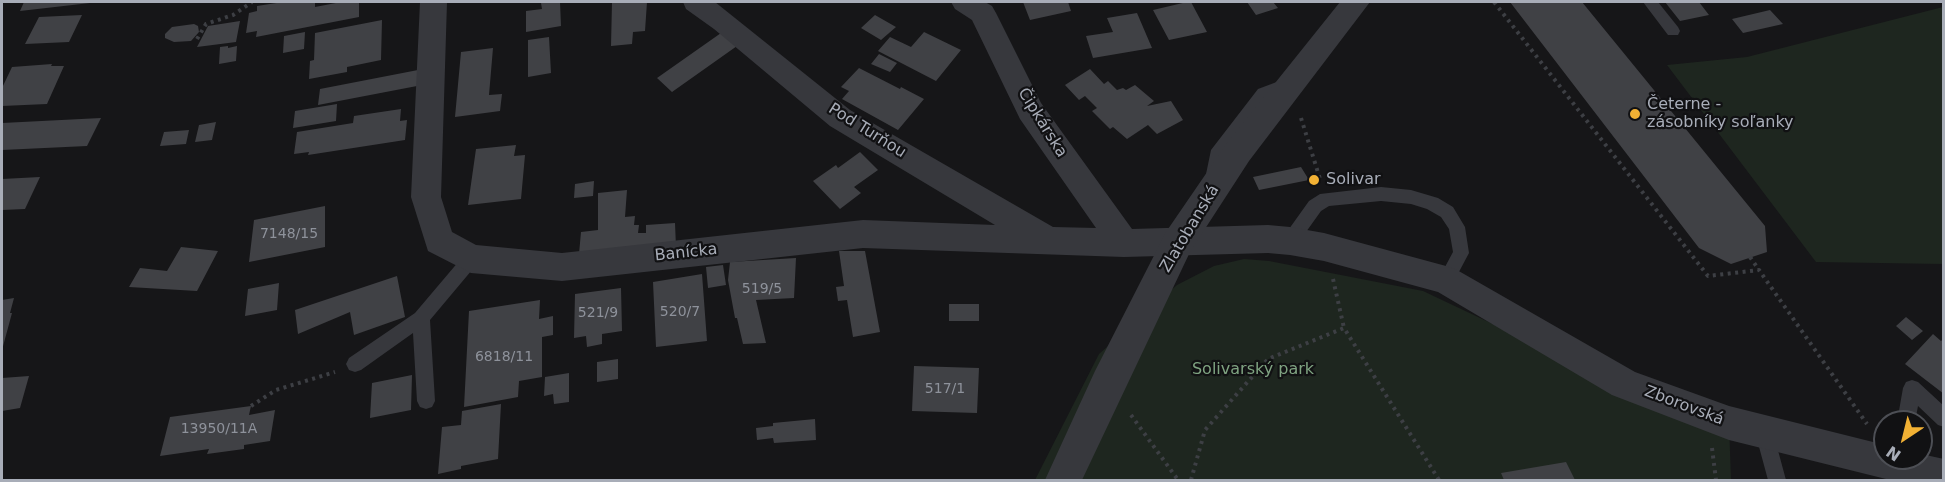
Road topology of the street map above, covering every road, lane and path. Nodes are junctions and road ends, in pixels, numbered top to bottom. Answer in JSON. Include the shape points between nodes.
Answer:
{"nodes":[{"id":1,"x":252,"y":2,"type":"edge"},
{"id":2,"x":433,"y":2,"type":"edge"},
{"id":3,"x":696,"y":2,"type":"edge"},
{"id":4,"x":965,"y":2,"type":"edge"},
{"id":5,"x":1356,"y":2,"type":"edge"},
{"id":6,"x":1365,"y":2,"type":"edge"},
{"id":7,"x":1494,"y":2,"type":"edge"},
{"id":8,"x":1650,"y":2,"type":"edge"},
{"id":9,"x":1673,"y":31,"type":"dead end"},
{"id":10,"x":196,"y":39,"type":"dead end"},
{"id":11,"x":1290,"y":83,"type":"junction"},
{"id":12,"x":1300,"y":117,"type":"dead end"},
{"id":13,"x":1326,"y":199,"type":"junction"},
{"id":14,"x":1290,"y":241,"type":"junction"},
{"id":15,"x":1051,"y":242,"type":"junction"},
{"id":16,"x":1178,"y":242,"type":"junction"},
{"id":17,"x":1124,"y":243,"type":"junction"},
{"id":18,"x":1337,"y":251,"type":"junction"},
{"id":19,"x":1750,"y":257,"type":"dead end"},
{"id":20,"x":471,"y":259,"type":"junction"},
{"id":21,"x":1759,"y":270,"type":"junction"},
{"id":22,"x":1446,"y":280,"type":"junction"},
{"id":23,"x":421,"y":318,"type":"junction"},
{"id":24,"x":1344,"y":328,"type":"junction"},
{"id":25,"x":355,"y":364,"type":"joint"},
{"id":26,"x":1108,"y":382,"type":"junction"},
{"id":27,"x":426,"y":401,"type":"dead end"},
{"id":28,"x":251,"y":406,"type":"dead end"},
{"id":29,"x":1908,"y":410,"type":"edge"},
{"id":30,"x":1944,"y":419,"type":"edge"},
{"id":31,"x":1872,"y":430,"type":"dead end"},
{"id":32,"x":1764,"y":432,"type":"junction"},
{"id":33,"x":1873,"y":456,"type":"edge"},
{"id":34,"x":1923,"y":470,"type":"edge"},
{"id":35,"x":1944,"y":477,"type":"edge"},
{"id":36,"x":1064,"y":480,"type":"edge"},
{"id":37,"x":1178,"y":480,"type":"edge"},
{"id":38,"x":1191,"y":480,"type":"edge"},
{"id":39,"x":1439,"y":480,"type":"edge"},
{"id":40,"x":1777,"y":480,"type":"edge"}],
"edges":[{"from":1,"to":10,"type":"path","via":[[233,15],[207,24]]},
{"from":2,"to":20,"type":"street","name":"Banícka","via":[[426,197],[439,241]]},
{"from":3,"to":15,"type":"street","name":"Pod Turňou","via":[[840,118]]},
{"from":4,"to":17,"type":"street","name":"Čipkárska","via":[[982,13],[1030,111]]},
{"from":5,"to":11,"type":"street","name":"Zlatobanská"},
{"from":6,"to":11,"type":"lane","via":[[1317,71]]},
{"from":7,"to":21,"type":"path","via":[[1708,276]]},
{"from":8,"to":9,"type":"lane"},
{"from":11,"to":16,"type":"street","name":"Zlatobanská"},
{"from":12,"to":13,"type":"path"},
{"from":13,"to":14,"type":"lane","via":[[1315,206]]},
{"from":13,"to":22,"type":"lane","via":[[1391,195],[1432,203],[1447,212],[1457,227],[1461,253]]},
{"from":14,"to":16,"type":"street","name":"Zborovská"},
{"from":14,"to":18,"type":"street","name":"Zborovská"},
{"from":15,"to":17,"type":"street","name":"Banícka"},
{"from":15,"to":20,"type":"street","name":"Banícka","via":[[863,234],[562,267]]},
{"from":16,"to":17,"type":"street","name":"Banícka"},
{"from":16,"to":26,"type":"street","name":"Zlatobanská"},
{"from":18,"to":22,"type":"street","name":"Zborovská"},
{"from":18,"to":24,"type":"path","via":[[1333,278]]},
{"from":19,"to":21,"type":"path"},
{"from":20,"to":23,"type":"lane"},
{"from":21,"to":31,"type":"path"},
{"from":22,"to":32,"type":"street","name":"Zborovská","via":[[1624,384]]},
{"from":23,"to":25,"type":"lane"},
{"from":23,"to":27,"type":"lane"},
{"from":24,"to":38,"type":"path","via":[[1268,359],[1205,430]]},
{"from":24,"to":39,"type":"path"},
{"from":25,"to":28,"type":"path","via":[[276,390]]},
{"from":26,"to":36,"type":"street","name":"Zlatobanská"},
{"from":26,"to":37,"type":"path"},
{"from":29,"to":30,"type":"lane","via":[[1912,388]]},
{"from":32,"to":33,"type":"street","name":"Zborovská"},
{"from":32,"to":40,"type":"lane"},
{"from":34,"to":35,"type":"street","name":"Zborovská"}]}
